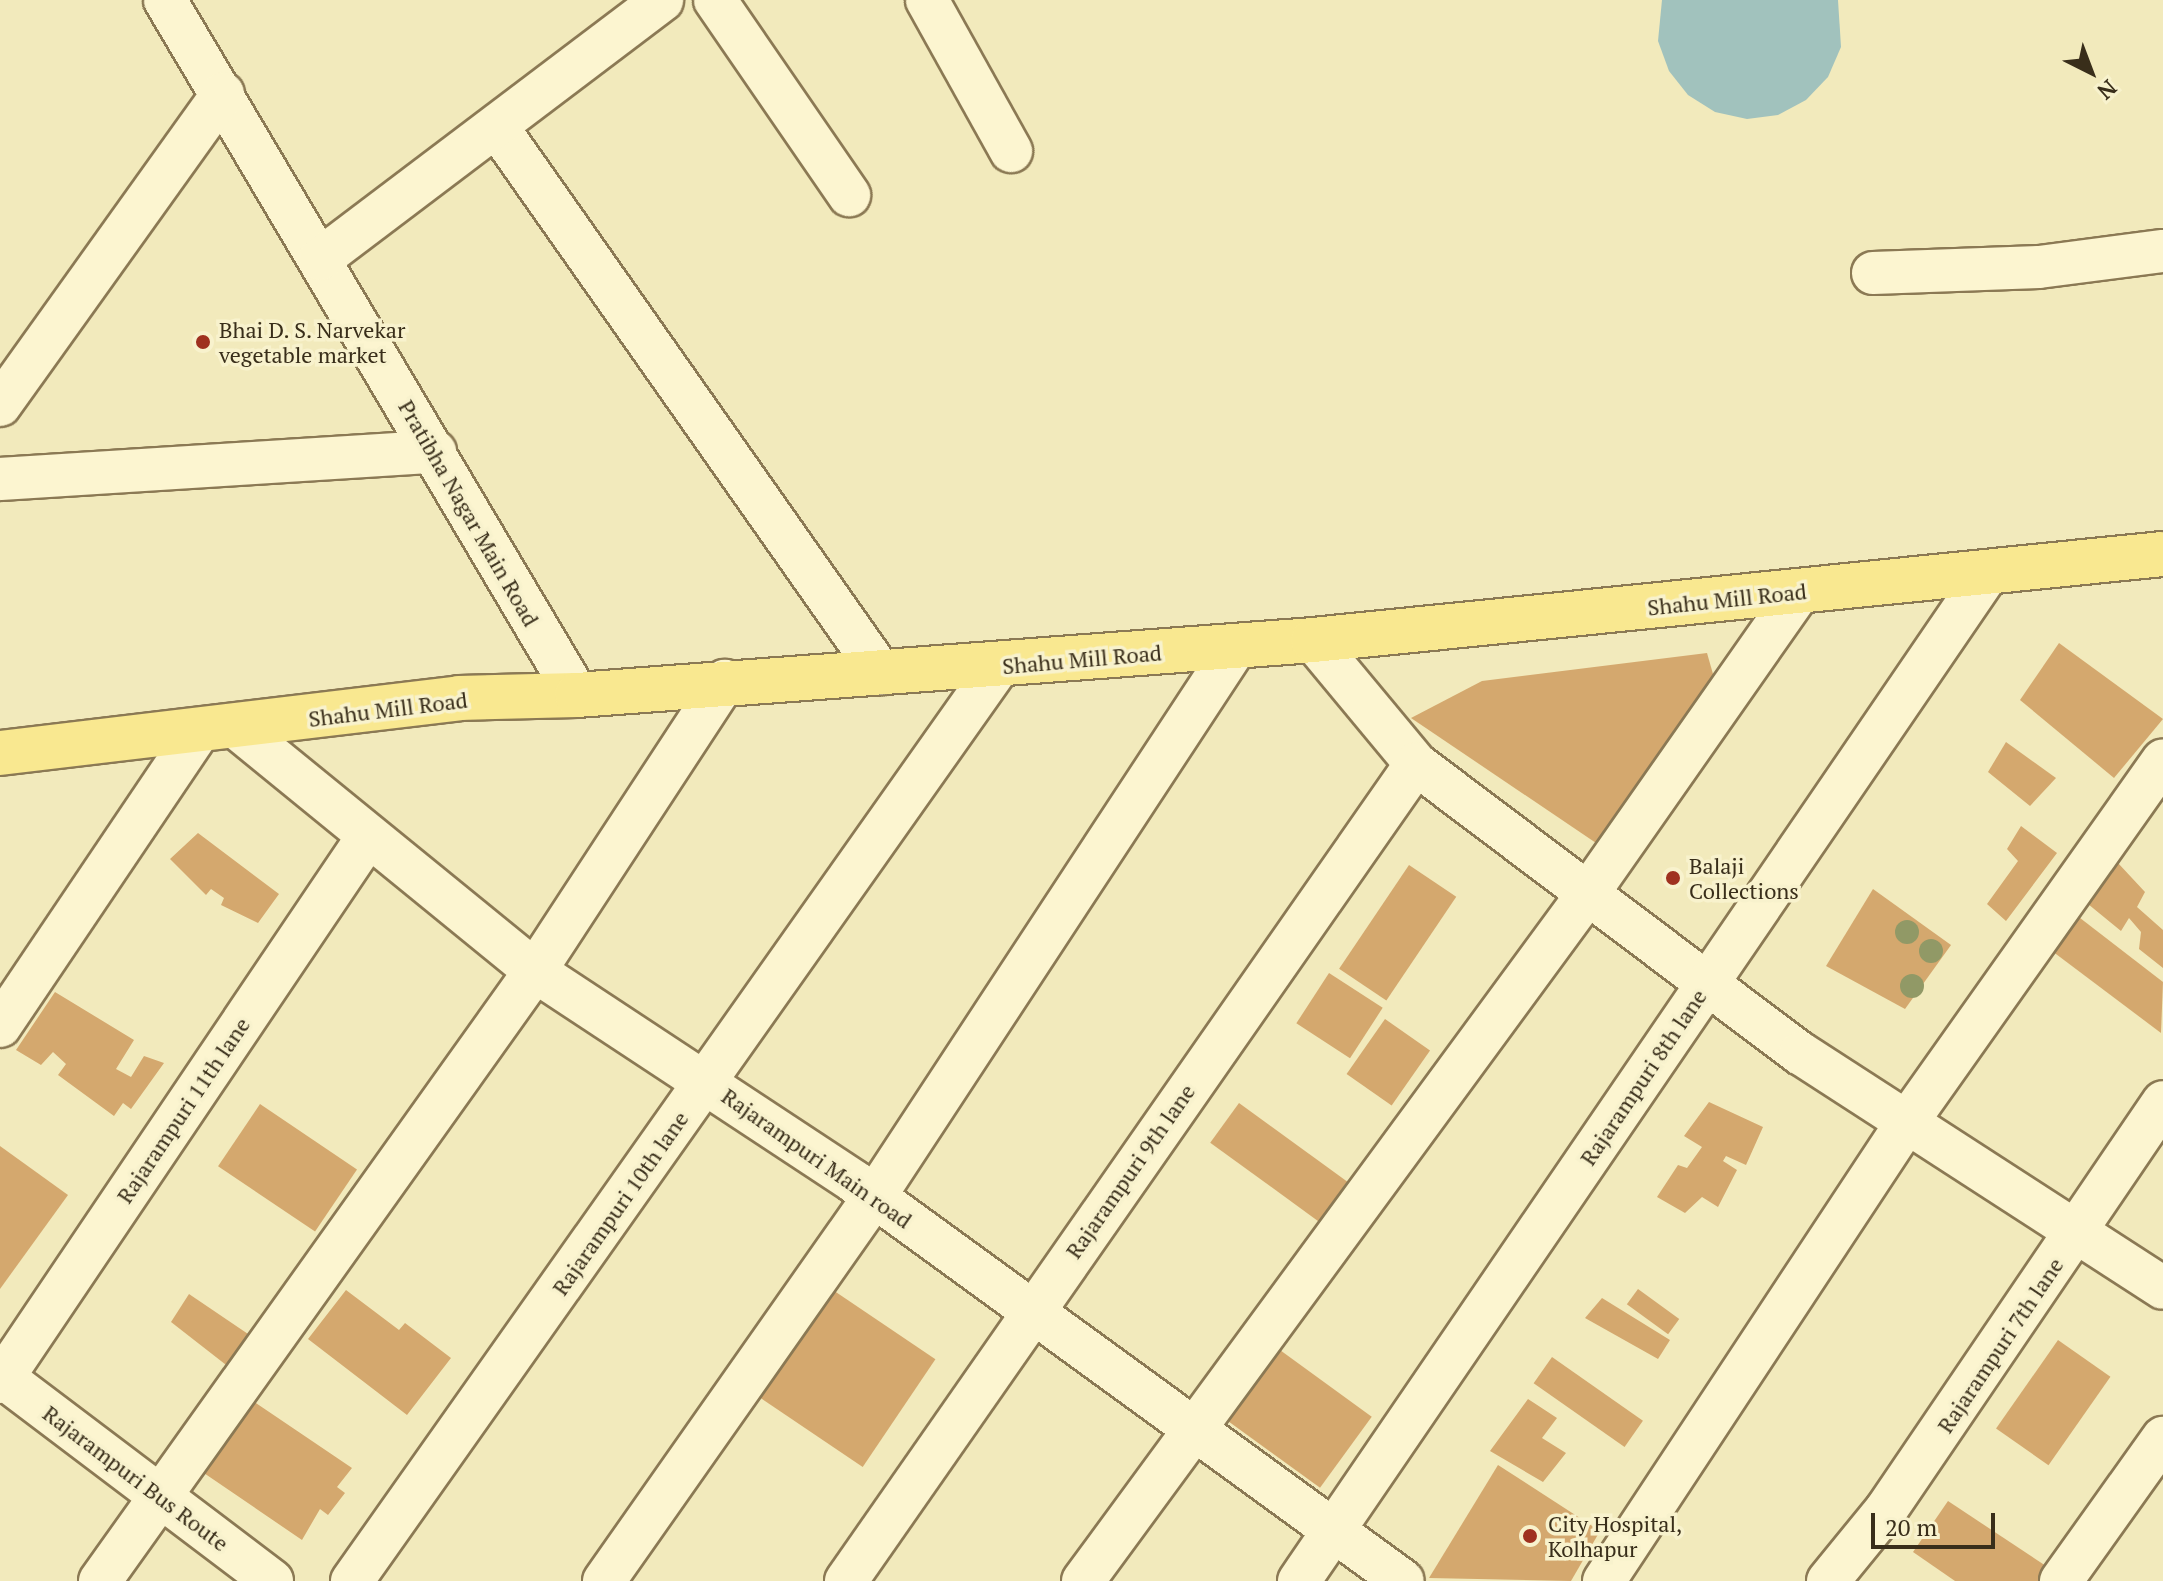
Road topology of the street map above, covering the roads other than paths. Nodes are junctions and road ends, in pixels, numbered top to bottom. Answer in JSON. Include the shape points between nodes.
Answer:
{"nodes":[{"id":1,"x":165,"y":0,"type":"edge"},
{"id":2,"x":662,"y":0,"type":"edge"},
{"id":3,"x":715,"y":0,"type":"edge"},
{"id":4,"x":927,"y":0,"type":"edge"},
{"id":5,"x":223,"y":94,"type":"junction"},
{"id":6,"x":497,"y":127,"type":"junction"},
{"id":7,"x":1011,"y":151,"type":"dead end"},
{"id":8,"x":849,"y":195,"type":"dead end"},
{"id":9,"x":2163,"y":251,"type":"edge"},
{"id":10,"x":320,"y":259,"type":"junction"},
{"id":11,"x":1873,"y":273,"type":"dead end"},
{"id":12,"x":0,"y":405,"type":"edge"},
{"id":13,"x":435,"y":452,"type":"junction"},
{"id":14,"x":0,"y":479,"type":"edge"},
{"id":15,"x":2163,"y":554,"type":"edge"},
{"id":16,"x":1988,"y":573,"type":"junction"},
{"id":17,"x":1799,"y":592,"type":"junction"},
{"id":18,"x":1313,"y":640,"type":"junction"},
{"id":19,"x":1237,"y":645,"type":"junction"},
{"id":20,"x":998,"y":667,"type":"junction"},
{"id":21,"x":881,"y":673,"type":"junction"},
{"id":22,"x":725,"y":681,"type":"junction"},
{"id":23,"x":577,"y":695,"type":"junction"},
{"id":24,"x":217,"y":731,"type":"junction"},
{"id":25,"x":0,"y":753,"type":"edge"},
{"id":26,"x":2163,"y":761,"type":"edge"},
{"id":27,"x":1416,"y":764,"type":"junction"},
{"id":28,"x":367,"y":838,"type":"junction"},
{"id":29,"x":1589,"y":892,"type":"junction"},
{"id":30,"x":535,"y":971,"type":"junction"},
{"id":31,"x":1706,"y":984,"type":"junction"},
{"id":32,"x":0,"y":1026,"type":"edge"},
{"id":33,"x":707,"y":1082,"type":"junction"},
{"id":34,"x":2163,"y":1102,"type":"edge"},
{"id":35,"x":1907,"y":1122,"type":"junction"},
{"id":36,"x":875,"y":1196,"type":"junction"},
{"id":37,"x":2075,"y":1235,"type":"junction"},
{"id":38,"x":2163,"y":1288,"type":"edge"},
{"id":39,"x":1032,"y":1310,"type":"junction"},
{"id":40,"x":1,"y":1378,"type":"edge"},
{"id":41,"x":1194,"y":1429,"type":"junction"},
{"id":42,"x":2163,"y":1438,"type":"edge"},
{"id":43,"x":160,"y":1495,"type":"junction"},
{"id":44,"x":1335,"y":1531,"type":"junction"},
{"id":45,"x":100,"y":1581,"type":"edge"},
{"id":46,"x":272,"y":1581,"type":"edge"},
{"id":47,"x":352,"y":1581,"type":"edge"},
{"id":48,"x":604,"y":1581,"type":"edge"},
{"id":49,"x":846,"y":1581,"type":"edge"},
{"id":50,"x":1083,"y":1581,"type":"edge"},
{"id":51,"x":1299,"y":1581,"type":"edge"},
{"id":52,"x":1403,"y":1581,"type":"edge"},
{"id":53,"x":1604,"y":1581,"type":"edge"},
{"id":54,"x":1828,"y":1581,"type":"edge"},
{"id":55,"x":2061,"y":1581,"type":"edge"}],
"edges":[{"from":1,"to":5,"type":"street","name":"Pratibha Nagar Main Road"},
{"from":2,"to":6,"type":"street"},
{"from":3,"to":8,"type":"street"},
{"from":4,"to":7,"type":"street"},
{"from":5,"to":10,"type":"street","name":"Pratibha Nagar Main Road"},
{"from":5,"to":12,"type":"street"},
{"from":6,"to":10,"type":"street"},
{"from":6,"to":21,"type":"street"},
{"from":9,"to":11,"type":"street","via":[[2039,267]]},
{"from":10,"to":13,"type":"street","name":"Pratibha Nagar Main Road"},
{"from":13,"to":14,"type":"street"},
{"from":13,"to":23,"type":"street","name":"Pratibha Nagar Main Road"},
{"from":15,"to":16,"type":"main road","name":"Shahu Mill Road"},
{"from":16,"to":17,"type":"main road","name":"Shahu Mill Road"},
{"from":16,"to":31,"type":"street","name":"Rajarampuri 8th lane"},
{"from":17,"to":18,"type":"main road","name":"Shahu Mill Road"},
{"from":17,"to":29,"type":"street"},
{"from":18,"to":19,"type":"main road","name":"Shahu Mill Road"},
{"from":18,"to":27,"type":"street"},
{"from":19,"to":20,"type":"main road","name":"Shahu Mill Road"},
{"from":19,"to":36,"type":"street"},
{"from":20,"to":21,"type":"main road","name":"Shahu Mill Road"},
{"from":20,"to":33,"type":"street","name":"Rajarampuri 10th lane"},
{"from":21,"to":22,"type":"main road","name":"Shahu Mill Road"},
{"from":22,"to":23,"type":"main road","name":"Shahu Mill Road"},
{"from":22,"to":30,"type":"street"},
{"from":23,"to":24,"type":"main road","name":"Shahu Mill Road","via":[[459,698]]},
{"from":24,"to":25,"type":"main road","name":"Shahu Mill Road"},
{"from":24,"to":28,"type":"street","name":"Rajarampuri Main road"},
{"from":24,"to":32,"type":"street"},
{"from":26,"to":35,"type":"street"},
{"from":27,"to":29,"type":"street"},
{"from":27,"to":39,"type":"street","name":"Rajarampuri 9th lane"},
{"from":28,"to":30,"type":"street","name":"Rajarampuri Main road"},
{"from":28,"to":40,"type":"street","name":"Rajarampuri 11th lane"},
{"from":29,"to":31,"type":"street"},
{"from":29,"to":41,"type":"street"},
{"from":30,"to":33,"type":"street","name":"Rajarampuri Main road"},
{"from":30,"to":43,"type":"street"},
{"from":31,"to":35,"type":"street"},
{"from":31,"to":44,"type":"street","name":"Rajarampuri 8th lane"},
{"from":33,"to":36,"type":"street","name":"Rajarampuri Main road"},
{"from":33,"to":47,"type":"street","name":"Rajarampuri 10th lane"},
{"from":34,"to":37,"type":"street","name":"Rajarampuri 7th lane"},
{"from":35,"to":37,"type":"street"},
{"from":35,"to":53,"type":"street"},
{"from":36,"to":39,"type":"street","name":"Rajarampuri Main road"},
{"from":36,"to":48,"type":"street"},
{"from":37,"to":38,"type":"street"},
{"from":37,"to":54,"type":"street","name":"Rajarampuri 7th lane","via":[[1886,1510]]},
{"from":39,"to":41,"type":"street","name":"Rajarampuri Main road"},
{"from":39,"to":49,"type":"street","name":"Rajarampuri 9th lane"},
{"from":40,"to":43,"type":"street","name":"Rajarampuri Bus Route"},
{"from":41,"to":44,"type":"street","name":"Rajarampuri Main road"},
{"from":41,"to":50,"type":"street"},
{"from":42,"to":55,"type":"street"},
{"from":43,"to":45,"type":"street"},
{"from":43,"to":46,"type":"street","name":"Rajarampuri Bus Route"},
{"from":44,"to":51,"type":"street","name":"Rajarampuri 8th lane"},
{"from":44,"to":52,"type":"street","name":"Rajarampuri Main road"}]}
